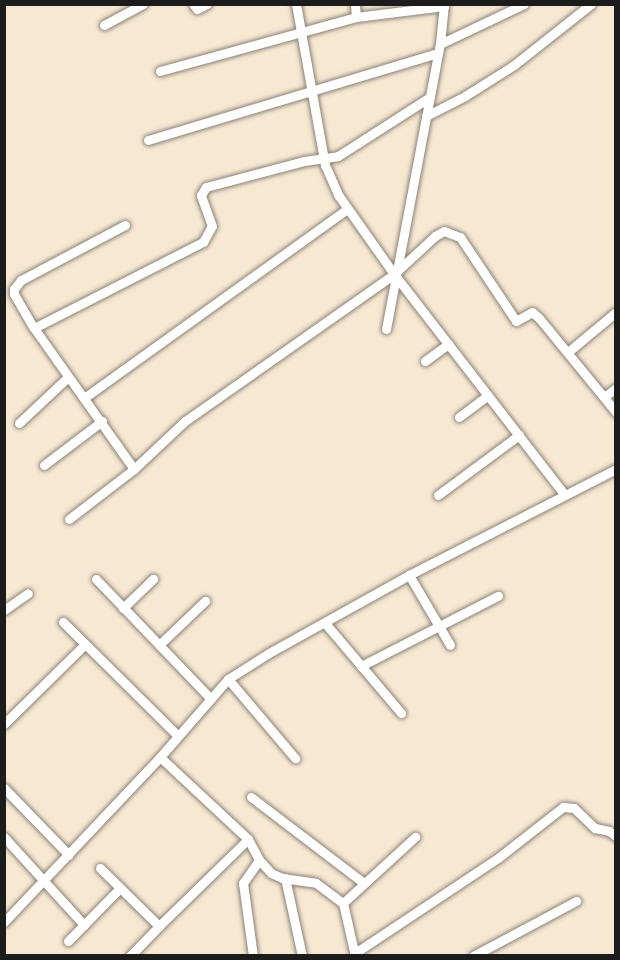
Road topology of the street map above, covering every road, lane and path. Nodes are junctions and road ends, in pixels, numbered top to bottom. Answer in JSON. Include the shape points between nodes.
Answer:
{"nodes":[{"id":1,"x":143,"y":4,"type":"edge"},
{"id":2,"x":193,"y":4,"type":"edge"},
{"id":3,"x":207,"y":4,"type":"edge"},
{"id":4,"x":296,"y":4,"type":"edge"},
{"id":5,"x":355,"y":4,"type":"edge"},
{"id":6,"x":524,"y":4,"type":"edge"},
{"id":7,"x":591,"y":4,"type":"edge"},
{"id":8,"x":444,"y":5,"type":"edge"},
{"id":9,"x":356,"y":17,"type":"junction"},
{"id":10,"x":104,"y":25,"type":"dead end"},
{"id":11,"x":301,"y":33,"type":"junction"},
{"id":12,"x":439,"y":49,"type":"junction"},
{"id":13,"x":160,"y":71,"type":"dead end"},
{"id":14,"x":313,"y":91,"type":"junction"},
{"id":15,"x":430,"y":96,"type":"junction"},
{"id":16,"x":426,"y":116,"type":"junction"},
{"id":17,"x":148,"y":140,"type":"dead end"},
{"id":18,"x":324,"y":159,"type":"junction"},
{"id":19,"x":347,"y":209,"type":"junction"},
{"id":20,"x":125,"y":225,"type":"dead end"},
{"id":21,"x":394,"y":274,"type":"junction"},
{"id":22,"x":615,"y":312,"type":"edge"},
{"id":23,"x":34,"y":328,"type":"junction"},
{"id":24,"x":386,"y":329,"type":"dead end"},
{"id":25,"x":448,"y":344,"type":"junction"},
{"id":26,"x":568,"y":352,"type":"junction"},
{"id":27,"x":425,"y":361,"type":"dead end"},
{"id":28,"x":68,"y":377,"type":"junction"},
{"id":29,"x":615,"y":388,"type":"edge"},
{"id":30,"x":488,"y":395,"type":"junction"},
{"id":31,"x":604,"y":397,"type":"junction"},
{"id":32,"x":84,"y":398,"type":"junction"},
{"id":33,"x":615,"y":412,"type":"edge"},
{"id":34,"x":459,"y":417,"type":"dead end"},
{"id":35,"x":102,"y":421,"type":"junction"},
{"id":36,"x":19,"y":423,"type":"dead end"},
{"id":37,"x":519,"y":435,"type":"junction"},
{"id":38,"x":44,"y":465,"type":"dead end"},
{"id":39,"x":134,"y":469,"type":"junction"},
{"id":40,"x":615,"y":469,"type":"edge"},
{"id":41,"x":438,"y":495,"type":"dead end"},
{"id":42,"x":565,"y":495,"type":"junction"},
{"id":43,"x":69,"y":519,"type":"dead end"},
{"id":44,"x":409,"y":574,"type":"junction"},
{"id":45,"x":96,"y":579,"type":"dead end"},
{"id":46,"x":153,"y":579,"type":"dead end"},
{"id":47,"x":28,"y":593,"type":"dead end"},
{"id":48,"x":498,"y":596,"type":"dead end"},
{"id":49,"x":205,"y":601,"type":"dead end"},
{"id":50,"x":123,"y":608,"type":"junction"},
{"id":51,"x":4,"y":610,"type":"edge"},
{"id":52,"x":63,"y":622,"type":"dead end"},
{"id":53,"x":325,"y":623,"type":"junction"},
{"id":54,"x":439,"y":626,"type":"junction"},
{"id":55,"x":85,"y":644,"type":"junction"},
{"id":56,"x":159,"y":645,"type":"junction"},
{"id":57,"x":450,"y":645,"type":"dead end"},
{"id":58,"x":361,"y":666,"type":"junction"},
{"id":59,"x":228,"y":679,"type":"junction"},
{"id":60,"x":211,"y":699,"type":"junction"},
{"id":61,"x":401,"y":713,"type":"dead end"},
{"id":62,"x":4,"y":724,"type":"edge"},
{"id":63,"x":178,"y":736,"type":"junction"},
{"id":64,"x":160,"y":757,"type":"junction"},
{"id":65,"x":295,"y":758,"type":"dead end"},
{"id":66,"x":4,"y":788,"type":"edge"},
{"id":67,"x":251,"y":797,"type":"dead end"},
{"id":68,"x":615,"y":836,"type":"edge"},
{"id":69,"x":4,"y":837,"type":"edge"},
{"id":70,"x":415,"y":837,"type":"dead end"},
{"id":71,"x":248,"y":839,"type":"junction"},
{"id":72,"x":69,"y":855,"type":"junction"},
{"id":73,"x":259,"y":860,"type":"junction"},
{"id":74,"x":100,"y":868,"type":"dead end"},
{"id":75,"x":285,"y":878,"type":"junction"},
{"id":76,"x":45,"y":881,"type":"junction"},
{"id":77,"x":364,"y":883,"type":"junction"},
{"id":78,"x":120,"y":888,"type":"junction"},
{"id":79,"x":576,"y":901,"type":"dead end"},
{"id":80,"x":343,"y":903,"type":"junction"},
{"id":81,"x":4,"y":922,"type":"edge"},
{"id":82,"x":84,"y":925,"type":"junction"},
{"id":83,"x":159,"y":926,"type":"junction"},
{"id":84,"x":68,"y":941,"type":"dead end"},
{"id":85,"x":355,"y":954,"type":"edge"},
{"id":86,"x":130,"y":956,"type":"edge"},
{"id":87,"x":253,"y":956,"type":"edge"},
{"id":88,"x":302,"y":956,"type":"edge"},
{"id":89,"x":473,"y":956,"type":"edge"}],
"edges":[{"from":1,"to":10,"type":"street"},
{"from":2,"to":3,"type":"street","via":[[198,9]]},
{"from":4,"to":11,"type":"street"},
{"from":5,"to":9,"type":"street"},
{"from":6,"to":12,"type":"street"},
{"from":7,"to":16,"type":"street","via":[[514,65]]},
{"from":8,"to":9,"type":"street"},
{"from":8,"to":12,"type":"street"},
{"from":9,"to":11,"type":"street"},
{"from":11,"to":13,"type":"street"},
{"from":11,"to":14,"type":"street"},
{"from":12,"to":14,"type":"street"},
{"from":12,"to":15,"type":"street"},
{"from":14,"to":17,"type":"street"},
{"from":14,"to":18,"type":"street"},
{"from":15,"to":16,"type":"street"},
{"from":15,"to":18,"type":"street","via":[[345,153]]},
{"from":16,"to":21,"type":"street"},
{"from":18,"to":19,"type":"street"},
{"from":18,"to":23,"type":"street","via":[[206,187],[201,195],[212,226],[203,242]]},
{"from":19,"to":21,"type":"street"},
{"from":19,"to":32,"type":"street"},
{"from":20,"to":23,"type":"street","via":[[16,284],[14,294]]},
{"from":21,"to":24,"type":"street"},
{"from":21,"to":25,"type":"street"},
{"from":21,"to":26,"type":"street","via":[[435,236],[453,232],[516,321],[532,312]]},
{"from":21,"to":39,"type":"street","via":[[185,421]]},
{"from":22,"to":26,"type":"street"},
{"from":23,"to":28,"type":"street"},
{"from":25,"to":27,"type":"street"},
{"from":25,"to":30,"type":"street"},
{"from":26,"to":31,"type":"street"},
{"from":28,"to":32,"type":"street"},
{"from":28,"to":36,"type":"street"},
{"from":29,"to":31,"type":"street"},
{"from":30,"to":34,"type":"street"},
{"from":30,"to":37,"type":"street"},
{"from":31,"to":33,"type":"street"},
{"from":32,"to":35,"type":"street"},
{"from":35,"to":38,"type":"street"},
{"from":35,"to":39,"type":"street"},
{"from":37,"to":41,"type":"street"},
{"from":37,"to":42,"type":"street"},
{"from":39,"to":43,"type":"street"},
{"from":40,"to":42,"type":"street"},
{"from":42,"to":44,"type":"street"},
{"from":44,"to":53,"type":"street"},
{"from":44,"to":54,"type":"street"},
{"from":45,"to":50,"type":"street"},
{"from":46,"to":50,"type":"street"},
{"from":47,"to":51,"type":"street"},
{"from":48,"to":54,"type":"street"},
{"from":49,"to":56,"type":"street"},
{"from":50,"to":56,"type":"street"},
{"from":52,"to":55,"type":"street"},
{"from":53,"to":58,"type":"street"},
{"from":53,"to":59,"type":"street"},
{"from":54,"to":57,"type":"street"},
{"from":54,"to":58,"type":"street"},
{"from":55,"to":62,"type":"street"},
{"from":55,"to":63,"type":"street"},
{"from":56,"to":60,"type":"street"},
{"from":58,"to":61,"type":"street"},
{"from":59,"to":60,"type":"street"},
{"from":59,"to":65,"type":"street"},
{"from":60,"to":63,"type":"street"},
{"from":63,"to":64,"type":"street"},
{"from":64,"to":71,"type":"street"},
{"from":64,"to":72,"type":"street"},
{"from":66,"to":72,"type":"street"},
{"from":67,"to":77,"type":"street"},
{"from":68,"to":85,"type":"street","via":[[595,828],[574,808],[563,807],[498,858]]},
{"from":69,"to":76,"type":"street"},
{"from":70,"to":77,"type":"street"},
{"from":71,"to":73,"type":"street"},
{"from":71,"to":83,"type":"street"},
{"from":72,"to":76,"type":"street"},
{"from":73,"to":75,"type":"street","via":[[271,873]]},
{"from":73,"to":87,"type":"street","via":[[243,884]]},
{"from":74,"to":78,"type":"street"},
{"from":75,"to":80,"type":"street","via":[[316,883]]},
{"from":75,"to":88,"type":"street"},
{"from":76,"to":81,"type":"street"},
{"from":76,"to":82,"type":"street"},
{"from":77,"to":80,"type":"street"},
{"from":78,"to":82,"type":"street"},
{"from":78,"to":83,"type":"street"},
{"from":79,"to":89,"type":"street"},
{"from":80,"to":85,"type":"street"},
{"from":82,"to":84,"type":"street"},
{"from":83,"to":86,"type":"street"}]}
